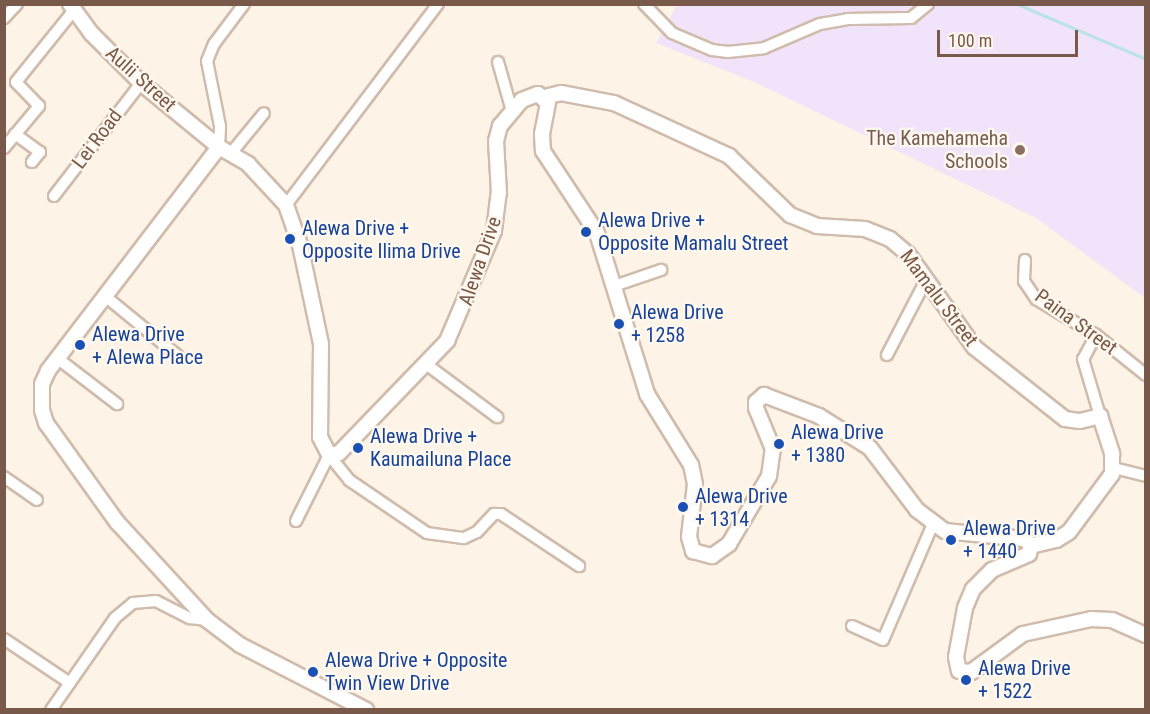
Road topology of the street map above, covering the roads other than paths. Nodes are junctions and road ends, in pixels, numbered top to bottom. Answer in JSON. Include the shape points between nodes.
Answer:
{"nodes":[{"id":1,"x":17,"y":4,"type":"edge"},
{"id":2,"x":244,"y":4,"type":"edge"},
{"id":3,"x":438,"y":4,"type":"edge"},
{"id":4,"x":644,"y":4,"type":"edge"},
{"id":5,"x":928,"y":4,"type":"edge"},
{"id":6,"x":72,"y":7,"type":"edge"},
{"id":7,"x":4,"y":18,"type":"edge"},
{"id":8,"x":498,"y":62,"type":"dead end"},
{"id":9,"x":141,"y":83,"type":"junction"},
{"id":10,"x":545,"y":97,"type":"junction"},
{"id":11,"x":512,"y":111,"type":"junction"},
{"id":12,"x":264,"y":112,"type":"dead end"},
{"id":13,"x":15,"y":134,"type":"junction"},
{"id":14,"x":4,"y":148,"type":"edge"},
{"id":15,"x":226,"y":149,"type":"junction"},
{"id":16,"x":32,"y":162,"type":"dead end"},
{"id":17,"x":54,"y":196,"type":"dead end"},
{"id":18,"x":286,"y":206,"type":"junction"},
{"id":19,"x":1025,"y":260,"type":"dead end"},
{"id":20,"x":661,"y":270,"type":"dead end"},
{"id":21,"x":926,"y":280,"type":"junction"},
{"id":22,"x":614,"y":286,"type":"junction"},
{"id":23,"x":105,"y":296,"type":"junction"},
{"id":24,"x":1096,"y":334,"type":"junction"},
{"id":25,"x":887,"y":355,"type":"dead end"},
{"id":26,"x":178,"y":356,"type":"dead end"},
{"id":27,"x":57,"y":358,"type":"junction"},
{"id":28,"x":426,"y":364,"type":"junction"},
{"id":29,"x":1146,"y":375,"type":"edge"},
{"id":30,"x":117,"y":404,"type":"dead end"},
{"id":31,"x":1100,"y":416,"type":"junction"},
{"id":32,"x":497,"y":417,"type":"dead end"},
{"id":33,"x":329,"y":455,"type":"junction"},
{"id":34,"x":1114,"y":468,"type":"junction"},
{"id":35,"x":1146,"y":476,"type":"edge"},
{"id":36,"x":4,"y":477,"type":"edge"},
{"id":37,"x":37,"y":500,"type":"dead end"},
{"id":38,"x":296,"y":521,"type":"dead end"},
{"id":39,"x":933,"y":524,"type":"junction"},
{"id":40,"x":1031,"y":546,"type":"junction"},
{"id":41,"x":579,"y":566,"type":"dead end"},
{"id":42,"x":207,"y":620,"type":"junction"},
{"id":43,"x":852,"y":626,"type":"dead end"},
{"id":44,"x":1146,"y":635,"type":"edge"},
{"id":45,"x":4,"y":639,"type":"edge"},
{"id":46,"x":70,"y":683,"type":"junction"},
{"id":47,"x":51,"y":710,"type":"edge"},
{"id":48,"x":366,"y":710,"type":"edge"}],
"edges":[{"from":1,"to":7,"type":"street"},
{"from":2,"to":15,"type":"street","via":[[214,44],[207,61]]},
{"from":3,"to":18,"type":"street"},
{"from":4,"to":5,"type":"street","via":[[672,33],[712,50],[728,52],[764,48],[820,24],[847,19],[911,18]]},
{"from":6,"to":9,"type":"street","name":"Aulii Street"},
{"from":6,"to":13,"type":"street","via":[[16,82],[39,106]]},
{"from":8,"to":11,"type":"street"},
{"from":9,"to":15,"type":"street","name":"Aulii Street"},
{"from":9,"to":17,"type":"street","name":"Lei Road"},
{"from":10,"to":11,"type":"street","name":"Alewa Drive","via":[[531,95]]},
{"from":10,"to":21,"type":"street","name":"Mamalu Street","via":[[561,93],[603,100],[712,147],[736,162],[782,211],[818,226],[865,229],[884,235],[903,248]]},
{"from":10,"to":22,"type":"street","via":[[548,108],[542,134],[543,152],[597,233]]},
{"from":11,"to":28,"type":"street","name":"Alewa Drive","via":[[500,126],[496,141],[499,193],[494,231],[459,320]]},
{"from":12,"to":15,"type":"street"},
{"from":13,"to":14,"type":"street"},
{"from":13,"to":16,"type":"street","via":[[40,152]]},
{"from":15,"to":18,"type":"street"},
{"from":15,"to":23,"type":"street"},
{"from":18,"to":33,"type":"street","via":[[300,245],[321,344],[320,437]]},
{"from":19,"to":24,"type":"street","name":"Paina Street","via":[[1024,281],[1036,299]]},
{"from":20,"to":22,"type":"street"},
{"from":21,"to":25,"type":"street"},
{"from":21,"to":31,"type":"street","name":"Mamalu Street","via":[[967,340],[1012,379],[1065,419],[1080,421]]},
{"from":22,"to":39,"type":"street","via":[[647,394],[691,465],[694,484],[689,537],[693,551],[712,556],[729,544],[769,476],[773,449],[756,408],[756,402],[764,395],[819,416],[870,448],[917,510]]},
{"from":23,"to":26,"type":"street"},
{"from":23,"to":27,"type":"street"},
{"from":24,"to":29,"type":"street","name":"Paina Street"},
{"from":24,"to":31,"type":"street","via":[[1083,359]]},
{"from":27,"to":30,"type":"street"},
{"from":27,"to":42,"type":"street","via":[[42,384],[40,398],[46,423],[117,522]]},
{"from":28,"to":32,"type":"street"},
{"from":28,"to":33,"type":"street","name":"Alewa Drive","via":[[339,453]]},
{"from":31,"to":34,"type":"street"},
{"from":33,"to":38,"type":"street"},
{"from":33,"to":41,"type":"street","via":[[349,480],[427,533],[464,538],[477,532],[494,514],[501,514]]},
{"from":34,"to":35,"type":"street"},
{"from":34,"to":40,"type":"street","via":[[1069,532],[1056,540]]},
{"from":36,"to":37,"type":"street"},
{"from":39,"to":40,"type":"street","via":[[956,535],[1016,538],[1029,541]]},
{"from":39,"to":43,"type":"street","via":[[883,640]]},
{"from":40,"to":44,"type":"street","via":[[1029,554],[992,570],[973,589],[965,608],[956,657],[959,671],[971,672],[1023,634],[1091,619],[1112,620]]},
{"from":42,"to":46,"type":"street","via":[[190,618],[156,601],[133,603],[115,618]]},
{"from":42,"to":48,"type":"street","via":[[240,645]]},
{"from":45,"to":46,"type":"street"},
{"from":46,"to":47,"type":"street"}]}
